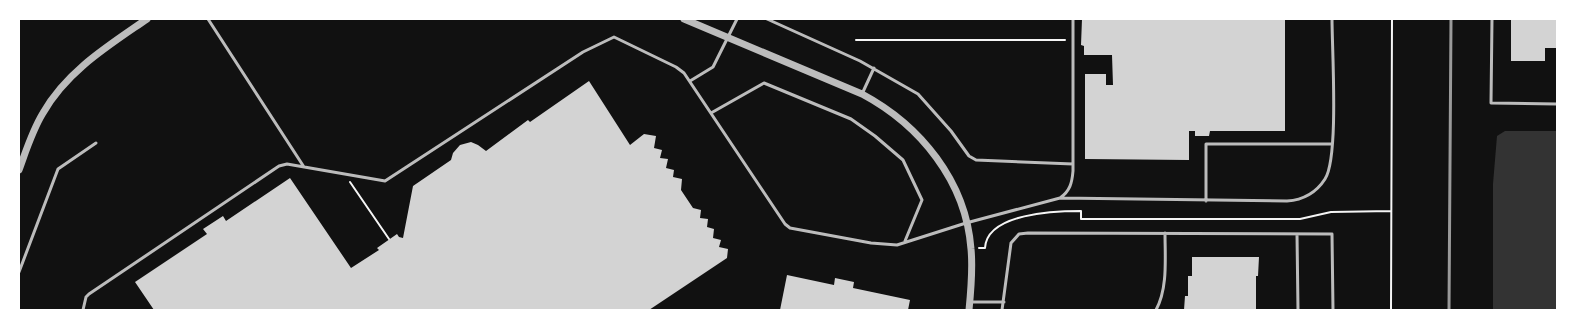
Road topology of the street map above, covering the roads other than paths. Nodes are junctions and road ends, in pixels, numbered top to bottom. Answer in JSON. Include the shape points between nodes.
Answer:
{"nodes":[{"id":1,"x":147,"y":19,"type":"edge"},
{"id":2,"x":208,"y":19,"type":"edge"},
{"id":3,"x":684,"y":19,"type":"edge"},
{"id":4,"x":737,"y":19,"type":"edge"},
{"id":5,"x":767,"y":19,"type":"edge"},
{"id":6,"x":1073,"y":19,"type":"edge"},
{"id":7,"x":1332,"y":19,"type":"edge"},
{"id":8,"x":1492,"y":19,"type":"edge"},
{"id":9,"x":728,"y":38,"type":"junction"},
{"id":10,"x":874,"y":68,"type":"junction"},
{"id":11,"x":690,"y":81,"type":"junction"},
{"id":12,"x":862,"y":94,"type":"junction"},
{"id":13,"x":1557,"y":104,"type":"edge"},
{"id":14,"x":711,"y":113,"type":"junction"},
{"id":15,"x":96,"y":143,"type":"dead end"},
{"id":16,"x":1332,"y":144,"type":"junction"},
{"id":17,"x":1073,"y":164,"type":"junction"},
{"id":18,"x":304,"y":167,"type":"junction"},
{"id":19,"x":19,"y":170,"type":"edge"},
{"id":20,"x":1060,"y":198,"type":"junction"},
{"id":21,"x":1206,"y":201,"type":"junction"},
{"id":22,"x":966,"y":223,"type":"junction"},
{"id":23,"x":1165,"y":233,"type":"junction"},
{"id":24,"x":1297,"y":234,"type":"junction"},
{"id":25,"x":905,"y":241,"type":"junction"},
{"id":26,"x":19,"y":272,"type":"edge"},
{"id":27,"x":970,"y":302,"type":"junction"},
{"id":28,"x":1004,"y":302,"type":"junction"},
{"id":29,"x":82,"y":310,"type":"edge"},
{"id":30,"x":969,"y":310,"type":"edge"},
{"id":31,"x":1002,"y":310,"type":"edge"},
{"id":32,"x":1156,"y":310,"type":"edge"},
{"id":33,"x":1298,"y":310,"type":"edge"},
{"id":34,"x":1333,"y":310,"type":"edge"}],
"edges":[{"from":1,"to":19,"type":"street","via":[[100,50],[65,82],[38,122]]},
{"from":2,"to":18,"type":"lane"},
{"from":3,"to":9,"type":"street"},
{"from":4,"to":9,"type":"lane"},
{"from":5,"to":10,"type":"lane"},
{"from":6,"to":17,"type":"lane"},
{"from":7,"to":16,"type":"lane"},
{"from":8,"to":13,"type":"lane","via":[[1492,104]]},
{"from":9,"to":11,"type":"lane","via":[[713,67]]},
{"from":9,"to":12,"type":"street"},
{"from":10,"to":12,"type":"lane"},
{"from":10,"to":17,"type":"lane","via":[[918,94],[969,156],[976,160]]},
{"from":11,"to":14,"type":"lane"},
{"from":11,"to":18,"type":"lane","via":[[676,67],[614,37],[583,52],[387,180],[380,181]]},
{"from":12,"to":22,"type":"street","via":[[901,119],[935,154],[957,195]]},
{"from":14,"to":25,"type":"lane","via":[[788,227],[888,246]]},
{"from":14,"to":25,"type":"lane","via":[[764,83],[851,120],[903,160],[922,200]]},
{"from":15,"to":26,"type":"lane","via":[[58,168]]},
{"from":16,"to":21,"type":"lane","via":[[1329,170],[1325,179],[1318,188],[1302,198],[1287,201]]},
{"from":16,"to":21,"type":"lane","via":[[1206,144]]},
{"from":17,"to":20,"type":"lane","via":[[1070,187]]},
{"from":18,"to":29,"type":"lane","via":[[285,164],[279,166],[89,294]]},
{"from":20,"to":21,"type":"lane"},
{"from":20,"to":22,"type":"lane"},
{"from":22,"to":25,"type":"lane"},
{"from":22,"to":27,"type":"street","via":[[971,248]]},
{"from":23,"to":24,"type":"lane"},
{"from":23,"to":28,"type":"lane","via":[[1019,234],[1011,243]]},
{"from":23,"to":32,"type":"lane","via":[[1165,268],[1161,302]]},
{"from":24,"to":33,"type":"lane"},
{"from":24,"to":34,"type":"lane","via":[[1332,234]]},
{"from":27,"to":28,"type":"lane"},
{"from":27,"to":30,"type":"street"},
{"from":28,"to":31,"type":"lane"}]}
